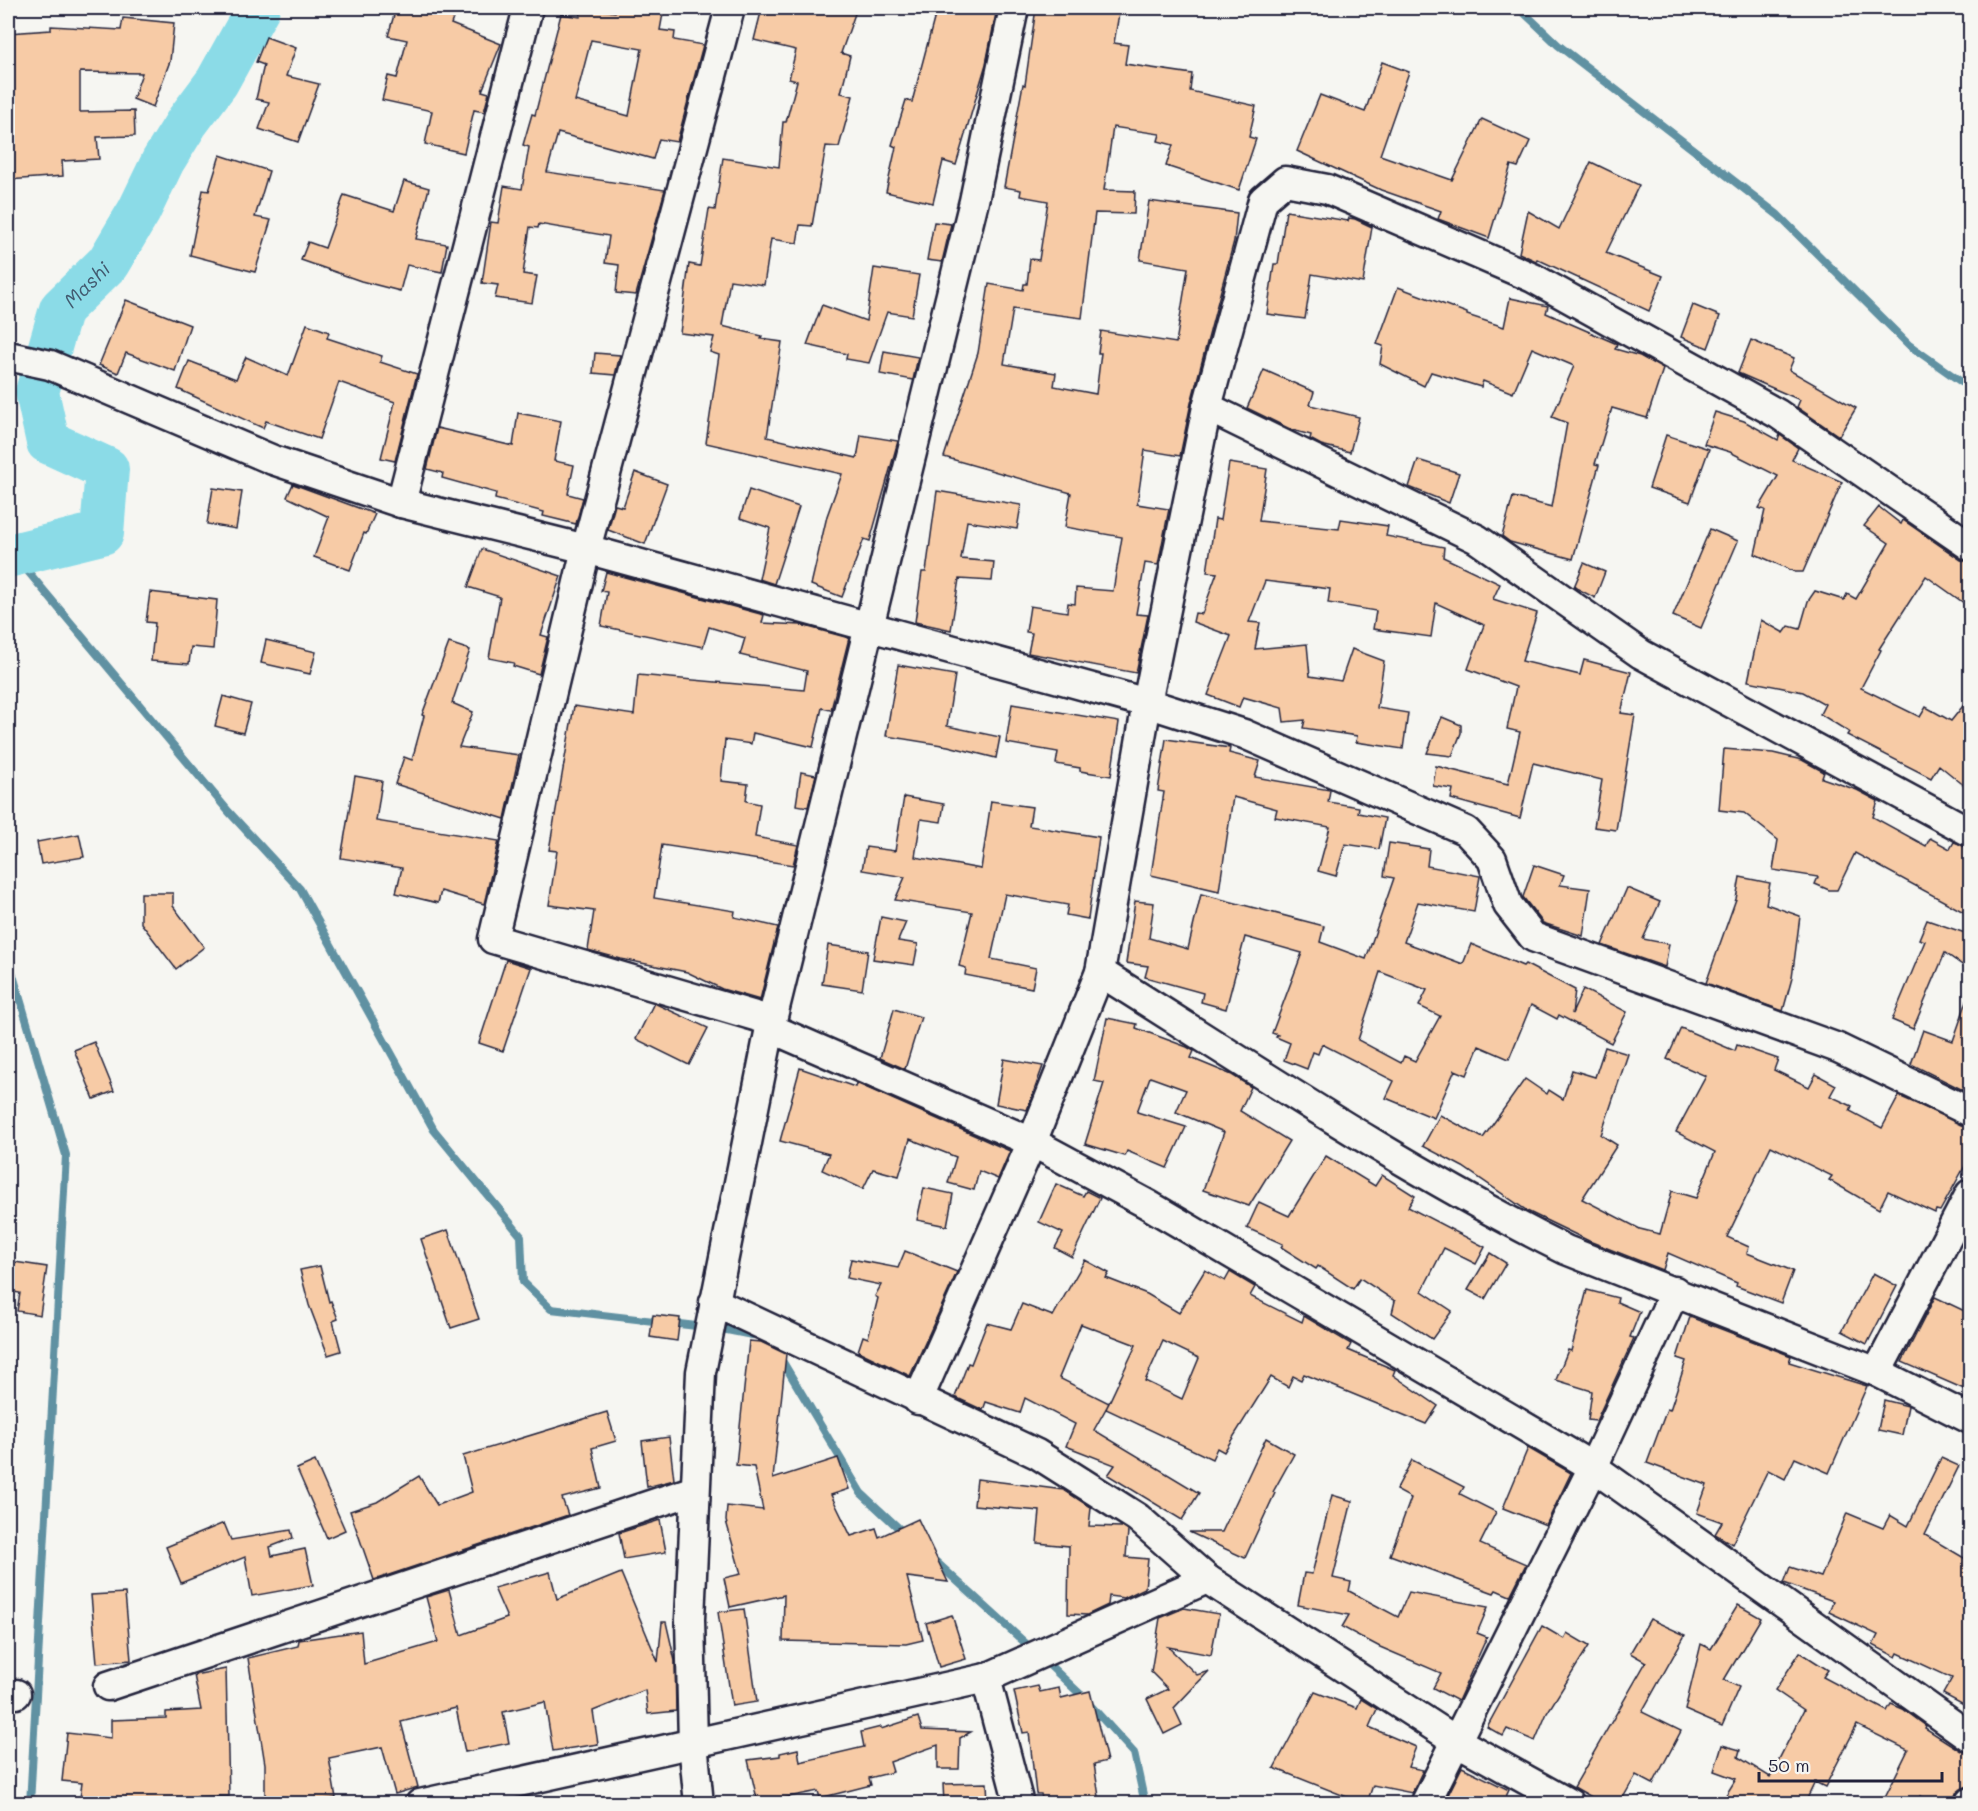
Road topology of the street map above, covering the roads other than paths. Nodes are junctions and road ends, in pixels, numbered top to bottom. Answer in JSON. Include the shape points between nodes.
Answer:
{"nodes":[{"id":1,"x":528,"y":8,"type":"edge"},
{"id":2,"x":730,"y":8,"type":"edge"},
{"id":3,"x":1014,"y":8,"type":"edge"},
{"id":4,"x":8,"y":356,"type":"edge"},
{"id":5,"x":1207,"y":407,"type":"junction"},
{"id":6,"x":401,"y":503,"type":"junction"},
{"id":7,"x":1971,"y":546,"type":"edge"},
{"id":8,"x":586,"y":549,"type":"junction"},
{"id":9,"x":870,"y":628,"type":"junction"},
{"id":10,"x":1147,"y":703,"type":"junction"},
{"id":11,"x":1971,"y":832,"type":"edge"},
{"id":12,"x":1100,"y":972,"type":"junction"},
{"id":13,"x":771,"y":1024,"type":"junction"},
{"id":14,"x":1971,"y":1112,"type":"edge"},
{"id":15,"x":1032,"y":1142,"type":"junction"},
{"id":16,"x":1971,"y":1194,"type":"edge"},
{"id":17,"x":1675,"y":1291,"type":"junction"},
{"id":18,"x":714,"y":1302,"type":"junction"},
{"id":19,"x":1877,"y":1372,"type":"junction"},
{"id":20,"x":918,"y":1400,"type":"junction"},
{"id":21,"x":1971,"y":1419,"type":"edge"},
{"id":22,"x":1593,"y":1467,"type":"junction"},
{"id":23,"x":695,"y":1490,"type":"junction"},
{"id":24,"x":1207,"y":1580,"type":"junction"},
{"id":25,"x":986,"y":1678,"type":"junction"},
{"id":26,"x":108,"y":1686,"type":"dead end"},
{"id":27,"x":1971,"y":1737,"type":"edge"},
{"id":28,"x":1458,"y":1742,"type":"junction"},
{"id":29,"x":693,"y":1743,"type":"junction"},
{"id":30,"x":420,"y":1803,"type":"edge"},
{"id":31,"x":699,"y":1803,"type":"edge"},
{"id":32,"x":1019,"y":1803,"type":"edge"},
{"id":33,"x":1425,"y":1803,"type":"edge"},
{"id":34,"x":1570,"y":1803,"type":"edge"}],
"edges":[{"from":1,"to":6,"type":"street"},
{"from":2,"to":8,"type":"street"},
{"from":3,"to":9,"type":"street","via":[[974,201]]},
{"from":4,"to":6,"type":"street","via":[[50,365],[273,460]]},
{"from":5,"to":7,"type":"street","via":[[1263,200],[1285,181],[1327,189],[1533,279],[1778,414]]},
{"from":5,"to":10,"type":"street"},
{"from":5,"to":11,"type":"street","via":[[1477,539],[1641,654]]},
{"from":6,"to":8,"type":"street"},
{"from":8,"to":9,"type":"street"},
{"from":8,"to":13,"type":"street","via":[[493,939]]},
{"from":9,"to":10,"type":"street"},
{"from":9,"to":13,"type":"street"},
{"from":10,"to":12,"type":"street"},
{"from":10,"to":14,"type":"street","via":[[1244,734],[1466,831],[1492,859],[1508,905],[1533,937],[1838,1048]]},
{"from":12,"to":15,"type":"street"},
{"from":12,"to":17,"type":"street","via":[[1371,1141],[1528,1231],[1566,1250]]},
{"from":13,"to":15,"type":"street"},
{"from":13,"to":18,"type":"street"},
{"from":15,"to":20,"type":"street"},
{"from":15,"to":22,"type":"street","via":[[1157,1209]]},
{"from":16,"to":19,"type":"street"},
{"from":17,"to":19,"type":"street"},
{"from":17,"to":22,"type":"street"},
{"from":18,"to":20,"type":"street"},
{"from":18,"to":23,"type":"street","via":[[701,1372]]},
{"from":19,"to":21,"type":"street"},
{"from":20,"to":24,"type":"street","via":[[1037,1454],[1138,1518]]},
{"from":22,"to":27,"type":"street"},
{"from":22,"to":28,"type":"street"},
{"from":23,"to":26,"type":"street"},
{"from":23,"to":29,"type":"street","via":[[690,1619]]},
{"from":24,"to":25,"type":"street"},
{"from":24,"to":28,"type":"street"},
{"from":25,"to":29,"type":"street"},
{"from":25,"to":32,"type":"street"},
{"from":28,"to":33,"type":"street"},
{"from":28,"to":34,"type":"street"},
{"from":29,"to":30,"type":"street"},
{"from":29,"to":31,"type":"street"}]}
